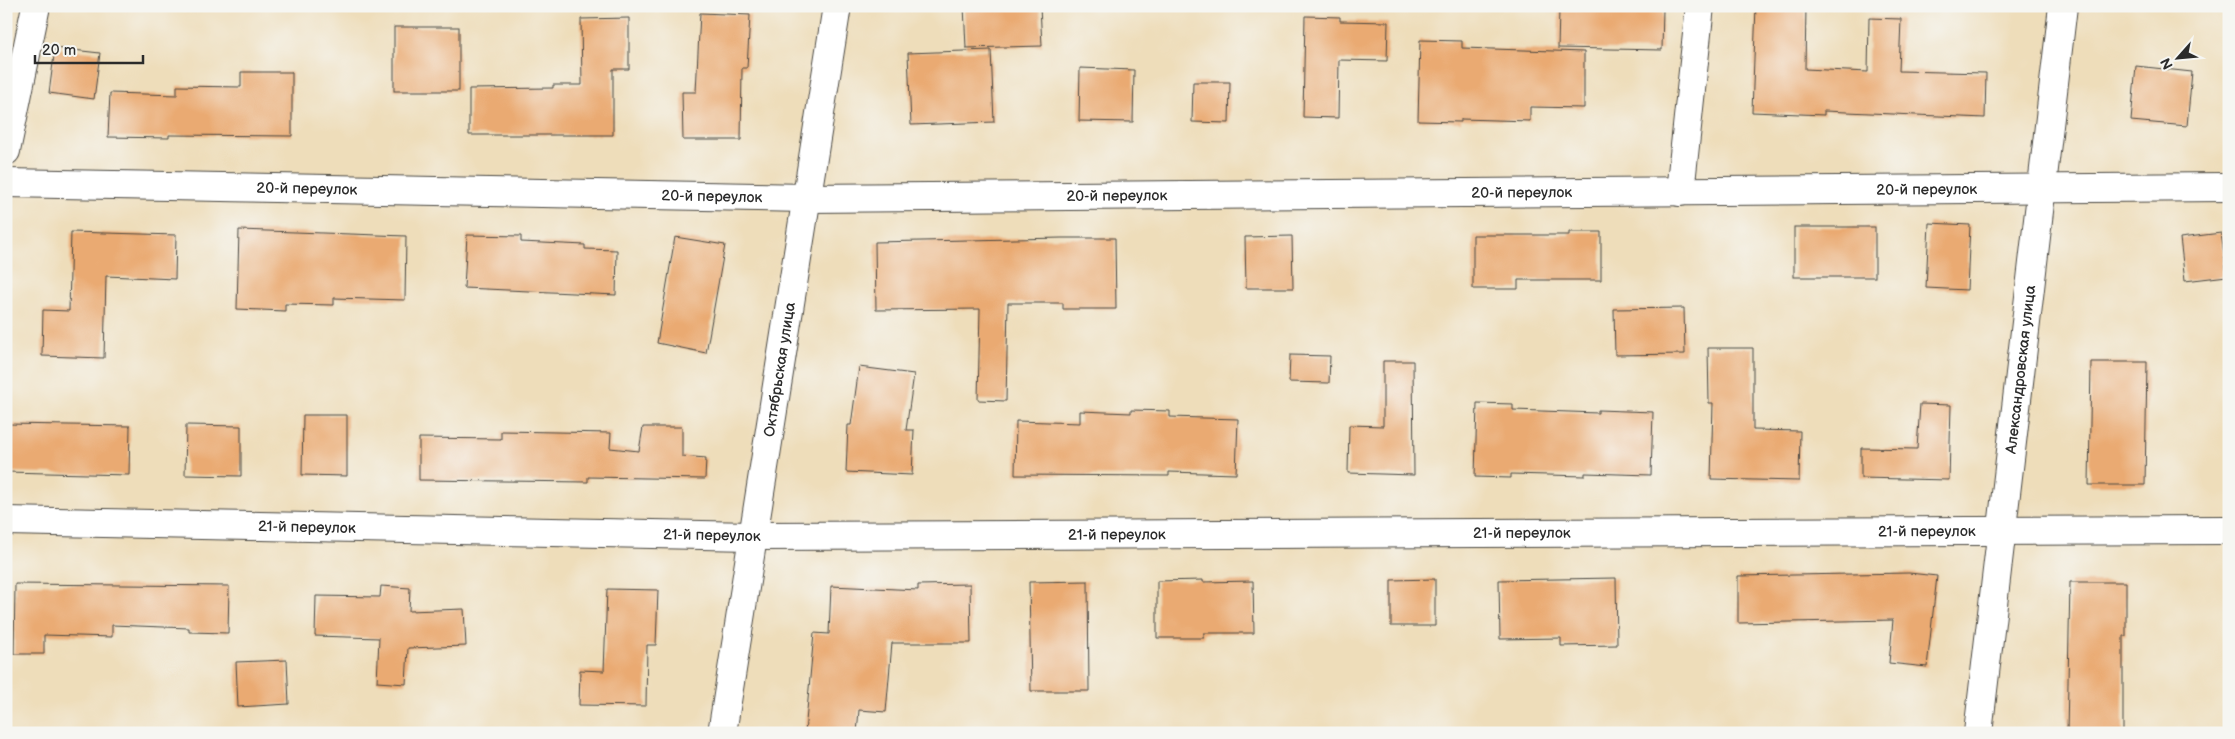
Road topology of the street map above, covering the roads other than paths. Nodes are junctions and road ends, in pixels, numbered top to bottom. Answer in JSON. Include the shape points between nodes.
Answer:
{"nodes":[{"id":1,"x":36,"y":6,"type":"edge"},
{"id":2,"x":837,"y":6,"type":"edge"},
{"id":3,"x":1700,"y":6,"type":"edge"},
{"id":4,"x":2062,"y":6,"type":"edge"},
{"id":5,"x":6,"y":151,"type":"edge"},
{"id":6,"x":6,"y":183,"type":"edge"},
{"id":7,"x":2229,"y":187,"type":"edge"},
{"id":8,"x":2042,"y":189,"type":"junction"},
{"id":9,"x":1680,"y":192,"type":"junction"},
{"id":10,"x":806,"y":198,"type":"junction"},
{"id":11,"x":6,"y":520,"type":"edge"},
{"id":12,"x":2229,"y":530,"type":"edge"},
{"id":13,"x":2001,"y":531,"type":"junction"},
{"id":14,"x":752,"y":536,"type":"junction"},
{"id":15,"x":722,"y":733,"type":"edge"},
{"id":16,"x":1978,"y":733,"type":"edge"}],
"edges":[{"from":1,"to":5,"type":"street"},
{"from":2,"to":10,"type":"street","name":"Октябрьская улица"},
{"from":3,"to":9,"type":"street"},
{"from":4,"to":8,"type":"street","name":"Александровская улица"},
{"from":6,"to":10,"type":"street","name":"20-й переулок"},
{"from":7,"to":8,"type":"street","name":"20-й переулок"},
{"from":8,"to":9,"type":"street","name":"20-й переулок"},
{"from":8,"to":13,"type":"street","name":"Александровская улица"},
{"from":9,"to":10,"type":"street","name":"20-й переулок"},
{"from":10,"to":14,"type":"street","name":"Октябрьская улица"},
{"from":11,"to":14,"type":"street","name":"21-й переулок"},
{"from":12,"to":13,"type":"street","name":"21-й переулок"},
{"from":13,"to":14,"type":"street","name":"21-й переулок"},
{"from":13,"to":16,"type":"street","name":"Александровская улица"},
{"from":14,"to":15,"type":"street","name":"Октябрьская улица"}]}
